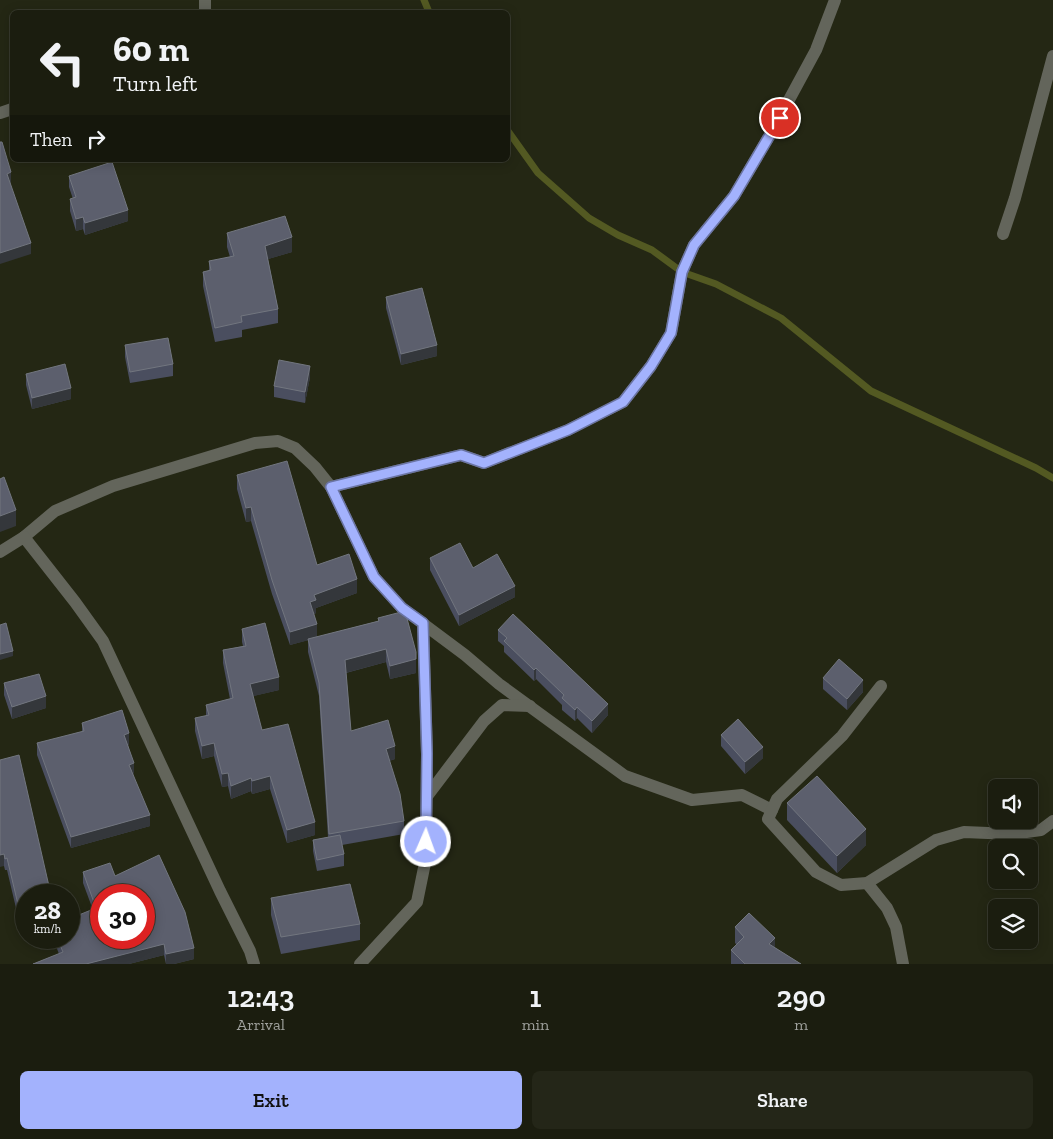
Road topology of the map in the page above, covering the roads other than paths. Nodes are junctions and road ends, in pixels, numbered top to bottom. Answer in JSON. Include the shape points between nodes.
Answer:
{"nodes":[{"id":1,"x":835,"y":0,"type":"edge"},
{"id":2,"x":1053,"y":56,"type":"edge"},
{"id":3,"x":1003,"y":234,"type":"dead end"},
{"id":4,"x":331,"y":487,"type":"junction"},
{"id":5,"x":24,"y":537,"type":"junction"},
{"id":6,"x":0,"y":552,"type":"edge"},
{"id":7,"x":423,"y":623,"type":"junction"},
{"id":8,"x":881,"y":686,"type":"dead end"},
{"id":9,"x":530,"y":706,"type":"junction"},
{"id":10,"x":428,"y":795,"type":"junction"},
{"id":11,"x":772,"y":810,"type":"junction"},
{"id":12,"x":1053,"y":821,"type":"edge"},
{"id":13,"x":867,"y":883,"type":"junction"},
{"id":14,"x":254,"y":964,"type":"edge"},
{"id":15,"x":360,"y":964,"type":"edge"},
{"id":16,"x":903,"y":964,"type":"edge"}],
"edges":[{"from":1,"to":4,"type":"street","via":[[816,50],[770,135],[734,196],[694,245],[682,272],[671,333],[623,402],[568,430],[484,463],[461,455]]},
{"from":2,"to":3,"type":"street"},
{"from":4,"to":5,"type":"street","via":[[295,448],[278,441],[255,443],[113,486],[55,511]]},
{"from":4,"to":7,"type":"street","via":[[374,577],[402,608]]},
{"from":5,"to":6,"type":"street"},
{"from":5,"to":14,"type":"street","via":[[103,641]]},
{"from":7,"to":9,"type":"street"},
{"from":7,"to":10,"type":"street"},
{"from":8,"to":11,"type":"street","via":[[842,736],[777,799]]},
{"from":9,"to":10,"type":"street","via":[[502,705],[484,721]]},
{"from":9,"to":11,"type":"street","via":[[625,776],[692,800],[742,795]]},
{"from":10,"to":15,"type":"street","via":[[426,858],[417,902]]},
{"from":11,"to":13,"type":"street","via":[[768,819],[816,872],[841,885]]},
{"from":12,"to":13,"type":"street","via":[[1041,830],[1012,834],[964,832],[936,840]]},
{"from":13,"to":16,"type":"street","via":[[887,908],[896,927]]}]}
